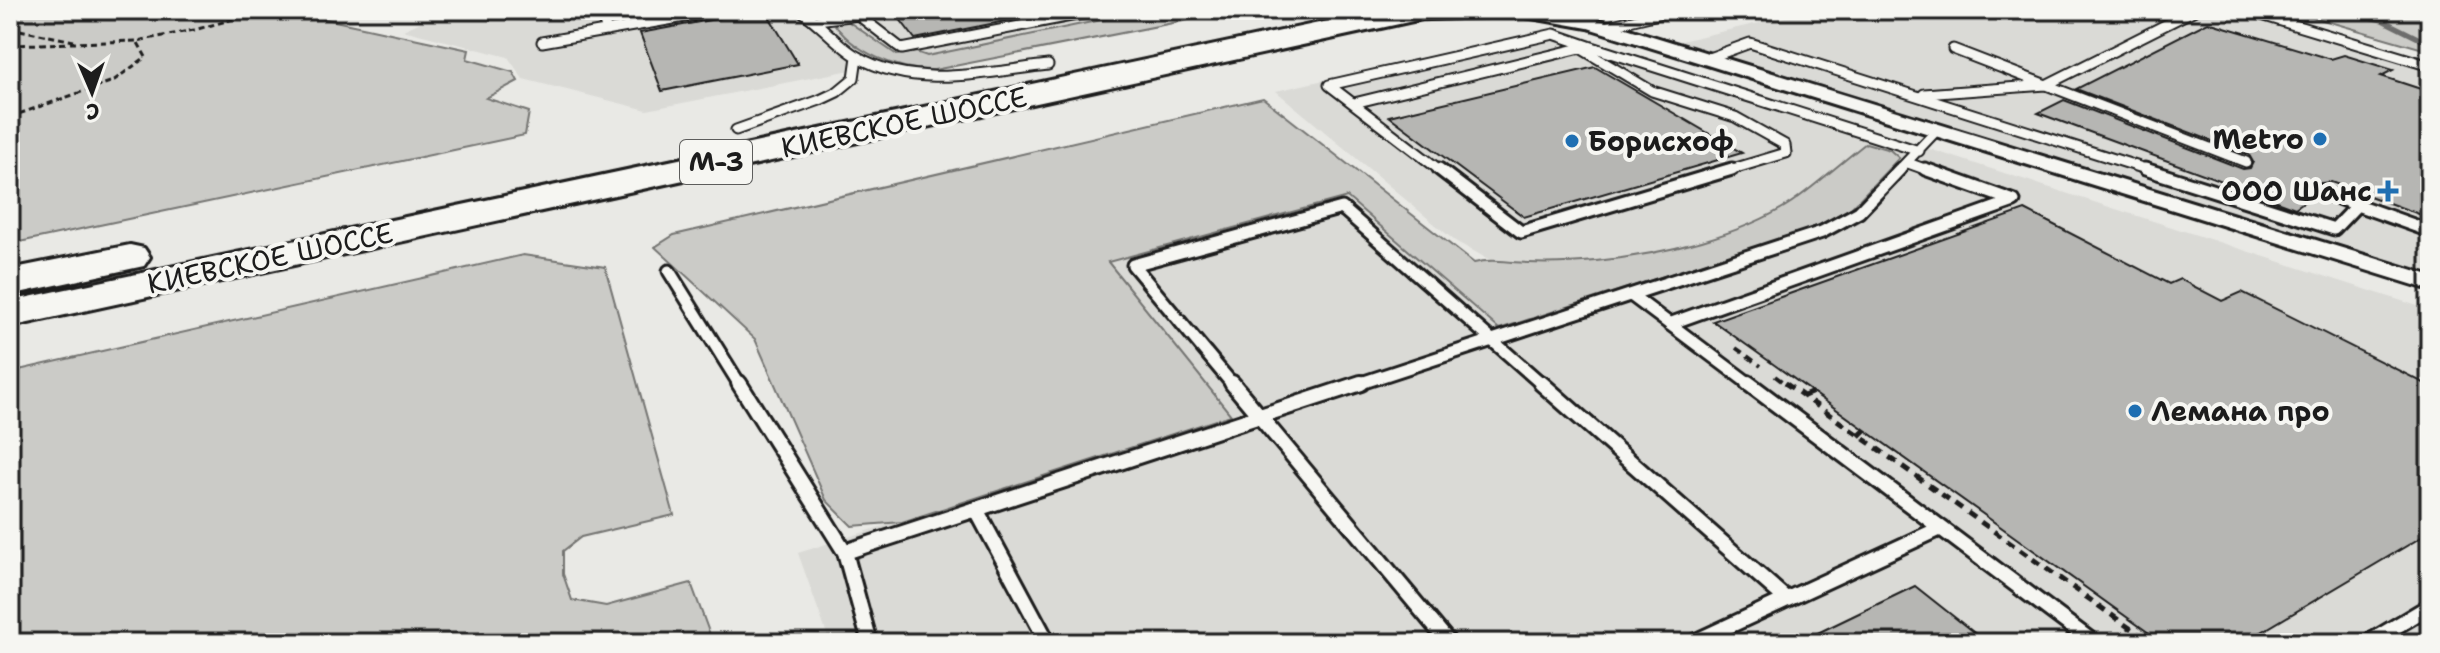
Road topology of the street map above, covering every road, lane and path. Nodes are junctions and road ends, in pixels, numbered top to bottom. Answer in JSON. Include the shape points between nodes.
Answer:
{"nodes":[{"id":1,"x":266,"y":10,"type":"edge"},
{"id":2,"x":600,"y":10,"type":"edge"},
{"id":3,"x":725,"y":10,"type":"edge"},
{"id":4,"x":800,"y":10,"type":"edge"},
{"id":5,"x":1102,"y":10,"type":"edge"},
{"id":6,"x":1319,"y":10,"type":"edge"},
{"id":7,"x":1567,"y":10,"type":"edge"},
{"id":8,"x":1675,"y":10,"type":"edge"},
{"id":9,"x":2195,"y":10,"type":"edge"},
{"id":10,"x":2245,"y":10,"type":"edge"},
{"id":11,"x":1080,"y":12,"type":"edge"},
{"id":12,"x":1409,"y":13,"type":"edge"},
{"id":13,"x":817,"y":20,"type":"junction"},
{"id":14,"x":1597,"y":25,"type":"junction"},
{"id":15,"x":10,"y":28,"type":"edge"},
{"id":16,"x":607,"y":31,"type":"junction"},
{"id":17,"x":137,"y":41,"type":"junction"},
{"id":18,"x":542,"y":42,"type":"dead end"},
{"id":19,"x":83,"y":43,"type":"junction"},
{"id":20,"x":10,"y":45,"type":"edge"},
{"id":21,"x":1584,"y":47,"type":"junction"},
{"id":22,"x":1953,"y":49,"type":"dead end"},
{"id":23,"x":857,"y":57,"type":"junction"},
{"id":24,"x":1706,"y":59,"type":"junction"},
{"id":25,"x":1048,"y":65,"type":"junction"},
{"id":26,"x":2430,"y":66,"type":"edge"},
{"id":27,"x":2046,"y":85,"type":"junction"},
{"id":28,"x":1915,"y":94,"type":"junction"},
{"id":29,"x":1354,"y":103,"type":"junction"},
{"id":30,"x":10,"y":117,"type":"edge"},
{"id":31,"x":736,"y":130,"type":"junction"},
{"id":32,"x":1937,"y":130,"type":"junction"},
{"id":33,"x":1919,"y":151,"type":"junction"},
{"id":34,"x":2246,"y":162,"type":"dead end"},
{"id":35,"x":1908,"y":163,"type":"junction"},
{"id":36,"x":2319,"y":191,"type":"dead end"},
{"id":37,"x":2357,"y":205,"type":"junction"},
{"id":38,"x":2334,"y":229,"type":"junction"},
{"id":39,"x":2430,"y":231,"type":"edge"},
{"id":40,"x":2316,"y":248,"type":"junction"},
{"id":41,"x":669,"y":271,"type":"dead end"},
{"id":42,"x":10,"y":282,"type":"edge"},
{"id":43,"x":2430,"y":283,"type":"edge"},
{"id":44,"x":1631,"y":295,"type":"junction"},
{"id":45,"x":10,"y":314,"type":"edge"},
{"id":46,"x":1691,"y":316,"type":"junction"},
{"id":47,"x":1669,"y":324,"type":"junction"},
{"id":48,"x":1493,"y":340,"type":"junction"},
{"id":49,"x":1813,"y":392,"type":"dead end"},
{"id":50,"x":1804,"y":396,"type":"junction"},
{"id":51,"x":1260,"y":416,"type":"junction"},
{"id":52,"x":1865,"y":430,"type":"dead end"},
{"id":53,"x":1859,"y":436,"type":"junction"},
{"id":54,"x":976,"y":509,"type":"junction"},
{"id":55,"x":1941,"y":528,"type":"junction"},
{"id":56,"x":845,"y":552,"type":"junction"},
{"id":57,"x":1786,"y":599,"type":"junction"},
{"id":58,"x":2430,"y":606,"type":"edge"},
{"id":59,"x":870,"y":643,"type":"edge"},
{"id":60,"x":1048,"y":643,"type":"edge"},
{"id":61,"x":1449,"y":643,"type":"edge"},
{"id":62,"x":1692,"y":643,"type":"edge"},
{"id":63,"x":2094,"y":643,"type":"edge"},
{"id":64,"x":2151,"y":643,"type":"edge"},
{"id":65,"x":2368,"y":643,"type":"edge"}],
"edges":[{"from":1,"to":17,"type":"path"},
{"from":2,"to":16,"type":"lane"},
{"from":3,"to":16,"type":"lane"},
{"from":4,"to":13,"type":"lane"},
{"from":5,"to":11,"type":"lane"},
{"from":6,"to":25,"type":"highway","name":"КИЕВСКОЕ ШОССЕ","number":"М-3"},
{"from":7,"to":14,"type":"street"},
{"from":8,"to":14,"type":"lane"},
{"from":9,"to":27,"type":"lane"},
{"from":10,"to":26,"type":"lane"},
{"from":11,"to":13,"type":"lane","via":[[902,49],[858,15]]},
{"from":12,"to":14,"type":"street","via":[[1520,11]]},
{"from":12,"to":45,"type":"highway","name":"КИЕВСКОЕ ШОССЕ","number":"М-3"},
{"from":13,"to":23,"type":"lane"},
{"from":14,"to":24,"type":"street"},
{"from":15,"to":19,"type":"path"},
{"from":16,"to":18,"type":"lane"},
{"from":17,"to":19,"type":"path"},
{"from":17,"to":30,"type":"path","via":[[146,57],[113,81]]},
{"from":19,"to":20,"type":"path"},
{"from":21,"to":29,"type":"lane"},
{"from":21,"to":29,"type":"lane","via":[[1554,34],[1329,85]]},
{"from":21,"to":29,"type":"lane","via":[[1652,91],[1735,117],[1785,145],[1786,153],[1521,232]]},
{"from":21,"to":33,"type":"lane"},
{"from":22,"to":27,"type":"lane"},
{"from":23,"to":25,"type":"lane","via":[[892,72],[918,75]]},
{"from":23,"to":31,"type":"lane","via":[[854,78],[837,92]]},
{"from":24,"to":28,"type":"lane","via":[[1750,43]]},
{"from":24,"to":32,"type":"street"},
{"from":25,"to":31,"type":"highway","name":"КИЕВСКОЕ ШОССЕ","number":"М-3"},
{"from":27,"to":28,"type":"lane"},
{"from":27,"to":34,"type":"lane"},
{"from":28,"to":38,"type":"lane"},
{"from":31,"to":42,"type":"highway","name":"КИЕВСКОЕ ШОССЕ","number":"М-3"},
{"from":32,"to":33,"type":"lane"},
{"from":32,"to":40,"type":"street"},
{"from":33,"to":35,"type":"lane"},
{"from":35,"to":44,"type":"lane","via":[[1859,212],[1822,232]]},
{"from":35,"to":46,"type":"lane","via":[[2014,201]]},
{"from":36,"to":37,"type":"lane"},
{"from":37,"to":38,"type":"lane"},
{"from":37,"to":39,"type":"lane"},
{"from":38,"to":40,"type":"lane"},
{"from":40,"to":43,"type":"street"},
{"from":41,"to":56,"type":"lane"},
{"from":44,"to":47,"type":"lane"},
{"from":44,"to":48,"type":"lane"},
{"from":46,"to":47,"type":"lane"},
{"from":46,"to":50,"type":"path"},
{"from":47,"to":55,"type":"lane"},
{"from":48,"to":51,"type":"lane"},
{"from":48,"to":51,"type":"lane","via":[[1342,208],[1133,265]]},
{"from":48,"to":57,"type":"lane"},
{"from":49,"to":50,"type":"path"},
{"from":50,"to":53,"type":"path"},
{"from":51,"to":54,"type":"lane"},
{"from":51,"to":61,"type":"lane"},
{"from":52,"to":53,"type":"path"},
{"from":53,"to":64,"type":"path"},
{"from":54,"to":56,"type":"lane"},
{"from":54,"to":60,"type":"lane"},
{"from":55,"to":57,"type":"lane"},
{"from":55,"to":63,"type":"lane"},
{"from":56,"to":59,"type":"lane"},
{"from":57,"to":62,"type":"lane"},
{"from":58,"to":65,"type":"lane"}]}
